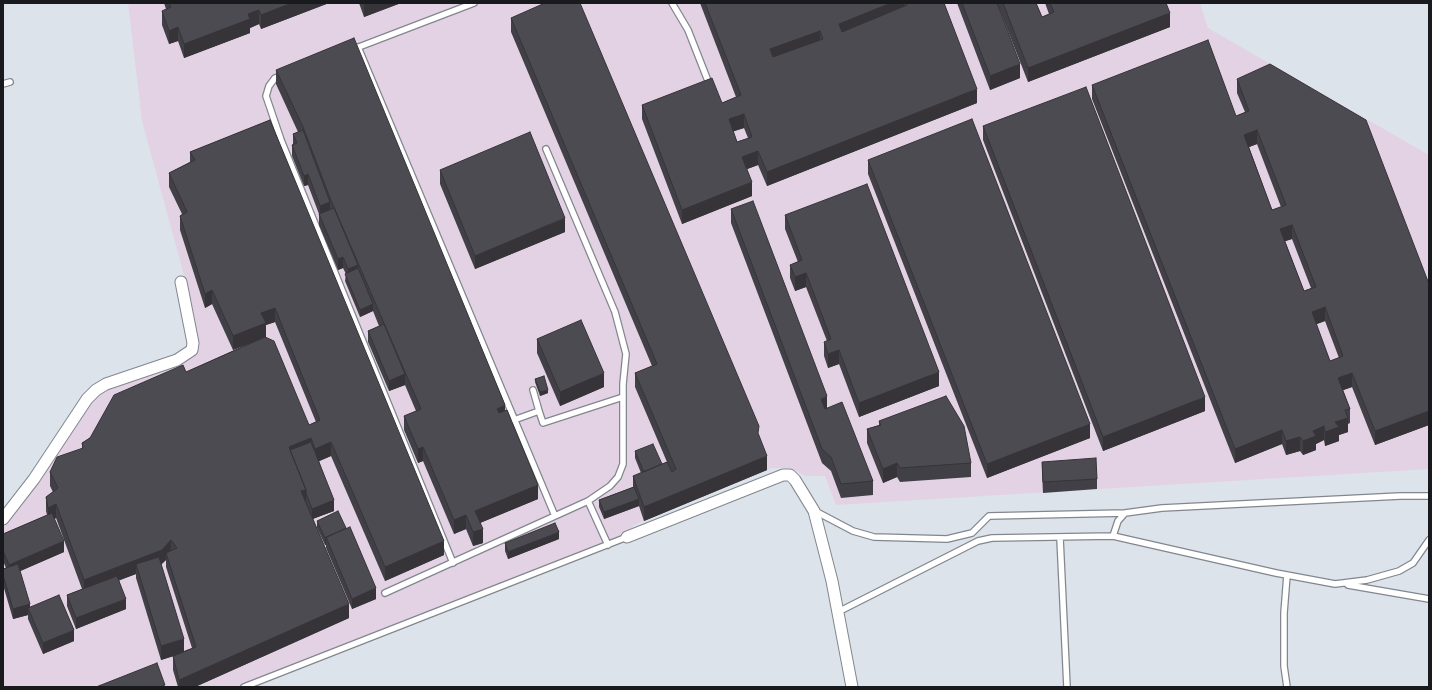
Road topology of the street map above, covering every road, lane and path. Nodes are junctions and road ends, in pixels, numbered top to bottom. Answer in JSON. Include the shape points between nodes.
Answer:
{"nodes":[{"id":1,"x":474,"y":3,"type":"edge"},
{"id":2,"x":672,"y":3,"type":"edge"},
{"id":3,"x":358,"y":47,"type":"junction"},
{"id":4,"x":344,"y":52,"type":"edge"},
{"id":5,"x":289,"y":73,"type":"edge"},
{"id":6,"x":10,"y":82,"type":"dead end"},
{"id":7,"x":3,"y":84,"type":"edge"},
{"id":8,"x":714,"y":94,"type":"edge"},
{"id":9,"x":546,"y":149,"type":"dead end"},
{"id":10,"x":181,"y":282,"type":"dead end"},
{"id":11,"x":533,"y":390,"type":"dead end"},
{"id":12,"x":623,"y":397,"type":"junction"},
{"id":13,"x":539,"y":411,"type":"junction"},
{"id":14,"x":514,"y":420,"type":"junction"},
{"id":15,"x":1429,"y":496,"type":"edge"},
{"id":16,"x":588,"y":501,"type":"junction"},
{"id":17,"x":814,"y":510,"type":"junction"},
{"id":18,"x":1125,"y":513,"type":"junction"},
{"id":19,"x":555,"y":516,"type":"junction"},
{"id":20,"x":3,"y":519,"type":"edge"},
{"id":21,"x":1113,"y":536,"type":"junction"},
{"id":22,"x":627,"y":538,"type":"joint"},
{"id":23,"x":1060,"y":538,"type":"junction"},
{"id":24,"x":1429,"y":540,"type":"edge"},
{"id":25,"x":608,"y":545,"type":"junction"},
{"id":26,"x":452,"y":563,"type":"junction"},
{"id":27,"x":1287,"y":575,"type":"junction"},
{"id":28,"x":1344,"y":584,"type":"junction"},
{"id":29,"x":385,"y":593,"type":"dead end"},
{"id":30,"x":1429,"y":599,"type":"edge"},
{"id":31,"x":838,"y":612,"type":"junction"},
{"id":32,"x":244,"y":687,"type":"edge"},
{"id":33,"x":852,"y":687,"type":"edge"},
{"id":34,"x":1067,"y":687,"type":"edge"},
{"id":35,"x":1287,"y":687,"type":"edge"}],
"edges":[{"from":1,"to":3,"type":"lane"},
{"from":2,"to":8,"type":"lane","via":[[688,30]]},
{"from":3,"to":4,"type":"lane"},
{"from":3,"to":14,"type":"lane"},
{"from":5,"to":26,"type":"lane","via":[[275,78],[266,96],[281,140]]},
{"from":6,"to":7,"type":"lane"},
{"from":9,"to":12,"type":"lane","via":[[615,312],[626,354]]},
{"from":10,"to":20,"type":"street","via":[[193,343],[192,350],[177,360],[106,384],[96,390]]},
{"from":11,"to":13,"type":"lane"},
{"from":12,"to":13,"type":"lane","via":[[543,423]]},
{"from":12,"to":16,"type":"lane","via":[[623,464],[614,482]]},
{"from":13,"to":14,"type":"lane"},
{"from":14,"to":19,"type":"lane"},
{"from":15,"to":18,"type":"lane","via":[[1162,508]]},
{"from":16,"to":19,"type":"lane"},
{"from":16,"to":25,"type":"lane"},
{"from":17,"to":18,"type":"lane","via":[[853,531],[874,537],[947,539],[972,533],[989,516]]},
{"from":17,"to":22,"type":"street","via":[[795,480],[790,475],[784,475]]},
{"from":17,"to":31,"type":"street"},
{"from":18,"to":21,"type":"lane","via":[[1118,521]]},
{"from":19,"to":26,"type":"lane"},
{"from":21,"to":23,"type":"lane"},
{"from":21,"to":27,"type":"lane"},
{"from":22,"to":25,"type":"lane"},
{"from":23,"to":31,"type":"lane","via":[[985,538]]},
{"from":23,"to":34,"type":"lane"},
{"from":24,"to":28,"type":"lane","via":[[1413,563],[1399,571]]},
{"from":25,"to":32,"type":"lane"},
{"from":26,"to":29,"type":"lane"},
{"from":27,"to":28,"type":"lane"},
{"from":27,"to":35,"type":"lane","via":[[1284,613],[1284,666]]},
{"from":28,"to":30,"type":"lane"},
{"from":31,"to":33,"type":"street"}]}
